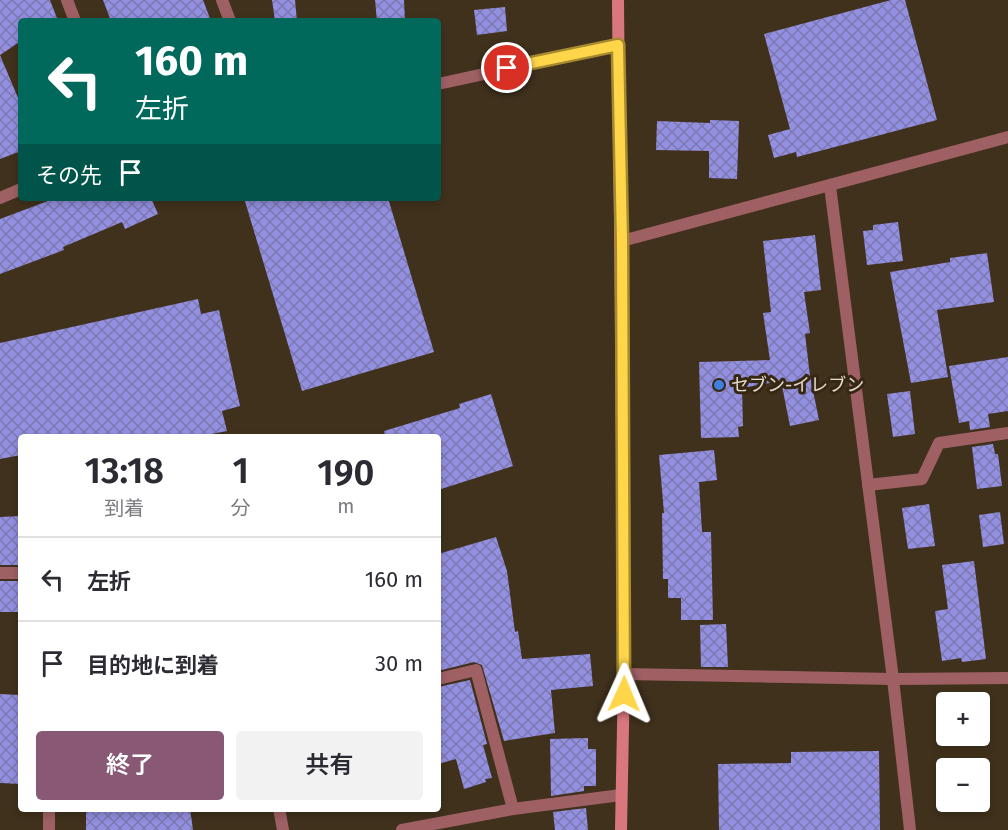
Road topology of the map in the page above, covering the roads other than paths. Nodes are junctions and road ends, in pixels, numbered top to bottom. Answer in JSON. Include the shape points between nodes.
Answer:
{"nodes":[{"id":1,"x":67,"y":0,"type":"edge"},
{"id":2,"x":222,"y":0,"type":"edge"},
{"id":3,"x":618,"y":0,"type":"edge"},
{"id":4,"x":74,"y":18,"type":"edge"},
{"id":5,"x":229,"y":18,"type":"edge"},
{"id":6,"x":618,"y":45,"type":"junction"},
{"id":7,"x":441,"y":83,"type":"edge"},
{"id":8,"x":1008,"y":137,"type":"edge"},
{"id":9,"x":830,"y":186,"type":"junction"},
{"id":10,"x":18,"y":190,"type":"edge"},
{"id":11,"x":0,"y":198,"type":"edge"},
{"id":12,"x":622,"y":241,"type":"junction"},
{"id":13,"x":1008,"y":433,"type":"edge"},
{"id":14,"x":868,"y":485,"type":"junction"},
{"id":15,"x":0,"y":573,"type":"edge"},
{"id":16,"x":18,"y":573,"type":"edge"},
{"id":17,"x":624,"y":674,"type":"junction"},
{"id":18,"x":441,"y":678,"type":"edge"},
{"id":19,"x":1008,"y":678,"type":"edge"},
{"id":20,"x":893,"y":679,"type":"junction"},
{"id":21,"x":621,"y":795,"type":"junction"},
{"id":22,"x":513,"y":809,"type":"junction"},
{"id":23,"x":49,"y":812,"type":"edge"},
{"id":24,"x":280,"y":812,"type":"edge"},
{"id":25,"x":49,"y":830,"type":"edge"},
{"id":26,"x":283,"y":830,"type":"edge"},
{"id":27,"x":402,"y":830,"type":"edge"},
{"id":28,"x":621,"y":830,"type":"edge"},
{"id":29,"x":910,"y":830,"type":"edge"}],
"edges":[{"from":1,"to":4,"type":"street"},
{"from":2,"to":5,"type":"street"},
{"from":3,"to":6,"type":"main road"},
{"from":6,"to":7,"type":"street"},
{"from":6,"to":12,"type":"main road"},
{"from":8,"to":9,"type":"street"},
{"from":9,"to":12,"type":"street"},
{"from":9,"to":14,"type":"street"},
{"from":10,"to":11,"type":"street"},
{"from":12,"to":17,"type":"main road"},
{"from":13,"to":14,"type":"street","via":[[939,443],[922,479]]},
{"from":14,"to":20,"type":"street"},
{"from":15,"to":16,"type":"street"},
{"from":17,"to":20,"type":"street"},
{"from":17,"to":21,"type":"main road"},
{"from":18,"to":22,"type":"street","via":[[476,670]]},
{"from":19,"to":20,"type":"street"},
{"from":20,"to":29,"type":"street"},
{"from":21,"to":22,"type":"street"},
{"from":21,"to":28,"type":"main road"},
{"from":22,"to":27,"type":"street"},
{"from":23,"to":25,"type":"street"},
{"from":24,"to":26,"type":"street"}]}
